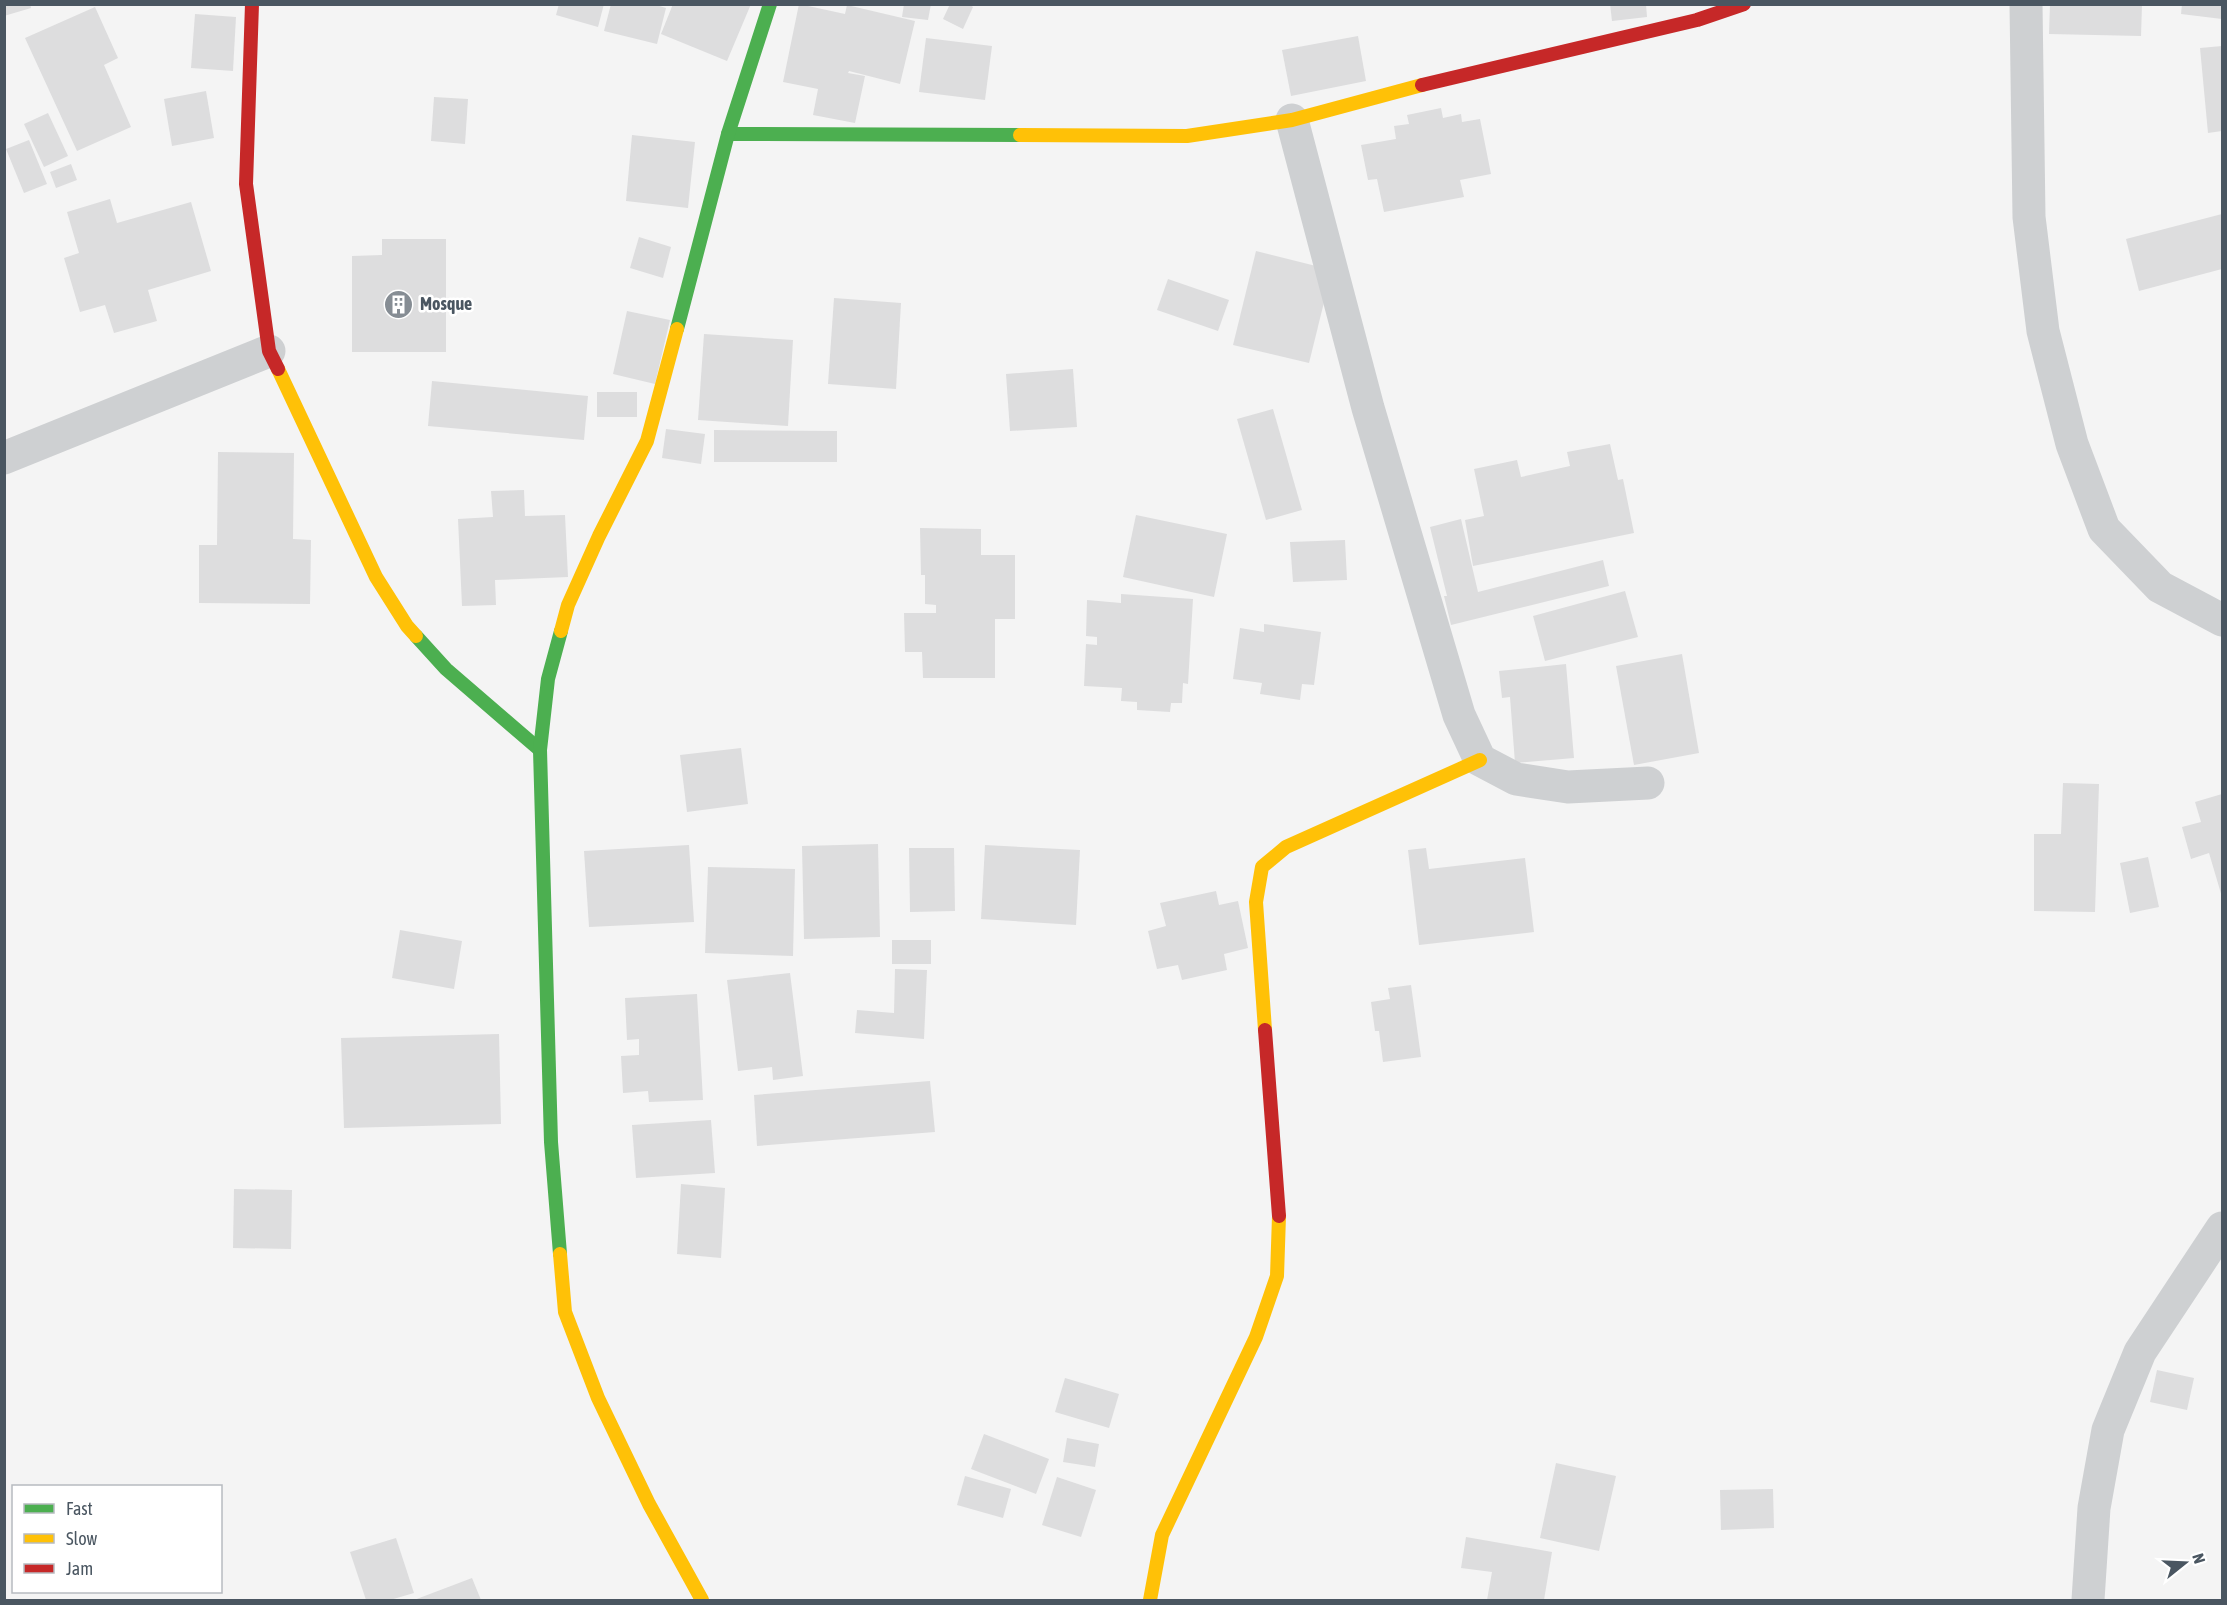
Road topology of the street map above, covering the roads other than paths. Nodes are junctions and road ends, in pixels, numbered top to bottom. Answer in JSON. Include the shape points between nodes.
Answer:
{"nodes":[{"id":1,"x":252,"y":4,"type":"edge"},
{"id":2,"x":770,"y":4,"type":"edge"},
{"id":3,"x":1744,"y":4,"type":"edge"},
{"id":4,"x":2026,"y":4,"type":"edge"},
{"id":5,"x":1292,"y":120,"type":"junction"},
{"id":6,"x":728,"y":134,"type":"junction"},
{"id":7,"x":269,"y":351,"type":"junction"},
{"id":8,"x":4,"y":458,"type":"edge"},
{"id":9,"x":2223,"y":620,"type":"edge"},
{"id":10,"x":540,"y":750,"type":"junction"},
{"id":11,"x":1480,"y":760,"type":"junction"},
{"id":12,"x":1648,"y":783,"type":"dead end"},
{"id":13,"x":2223,"y":1228,"type":"edge"},
{"id":14,"x":702,"y":1600,"type":"edge"},
{"id":15,"x":1150,"y":1600,"type":"edge"},
{"id":16,"x":2088,"y":1600,"type":"edge"}],
"edges":[{"from":1,"to":7,"type":"street","via":[[246,184]]},
{"from":2,"to":6,"type":"street"},
{"from":3,"to":5,"type":"street","via":[[1697,20],[1433,82]]},
{"from":4,"to":9,"type":"street","via":[[2029,217],[2043,330],[2072,444],[2104,529],[2160,587]]},
{"from":5,"to":6,"type":"street","via":[[1187,136]]},
{"from":5,"to":11,"type":"street","via":[[1368,408],[1459,715]]},
{"from":6,"to":10,"type":"street","via":[[647,441],[568,605],[548,680]]},
{"from":7,"to":8,"type":"street"},
{"from":7,"to":10,"type":"street","via":[[376,577],[407,626],[446,669]]},
{"from":10,"to":14,"type":"street","via":[[551,1142],[565,1312],[598,1398],[649,1504]]},
{"from":11,"to":12,"type":"street","via":[[1516,779],[1568,787]]},
{"from":11,"to":15,"type":"street","via":[[1286,847],[1263,867],[1256,902],[1279,1215],[1277,1276],[1256,1337],[1162,1535]]},
{"from":13,"to":16,"type":"street","via":[[2140,1352],[2108,1430],[2094,1508]]}]}
